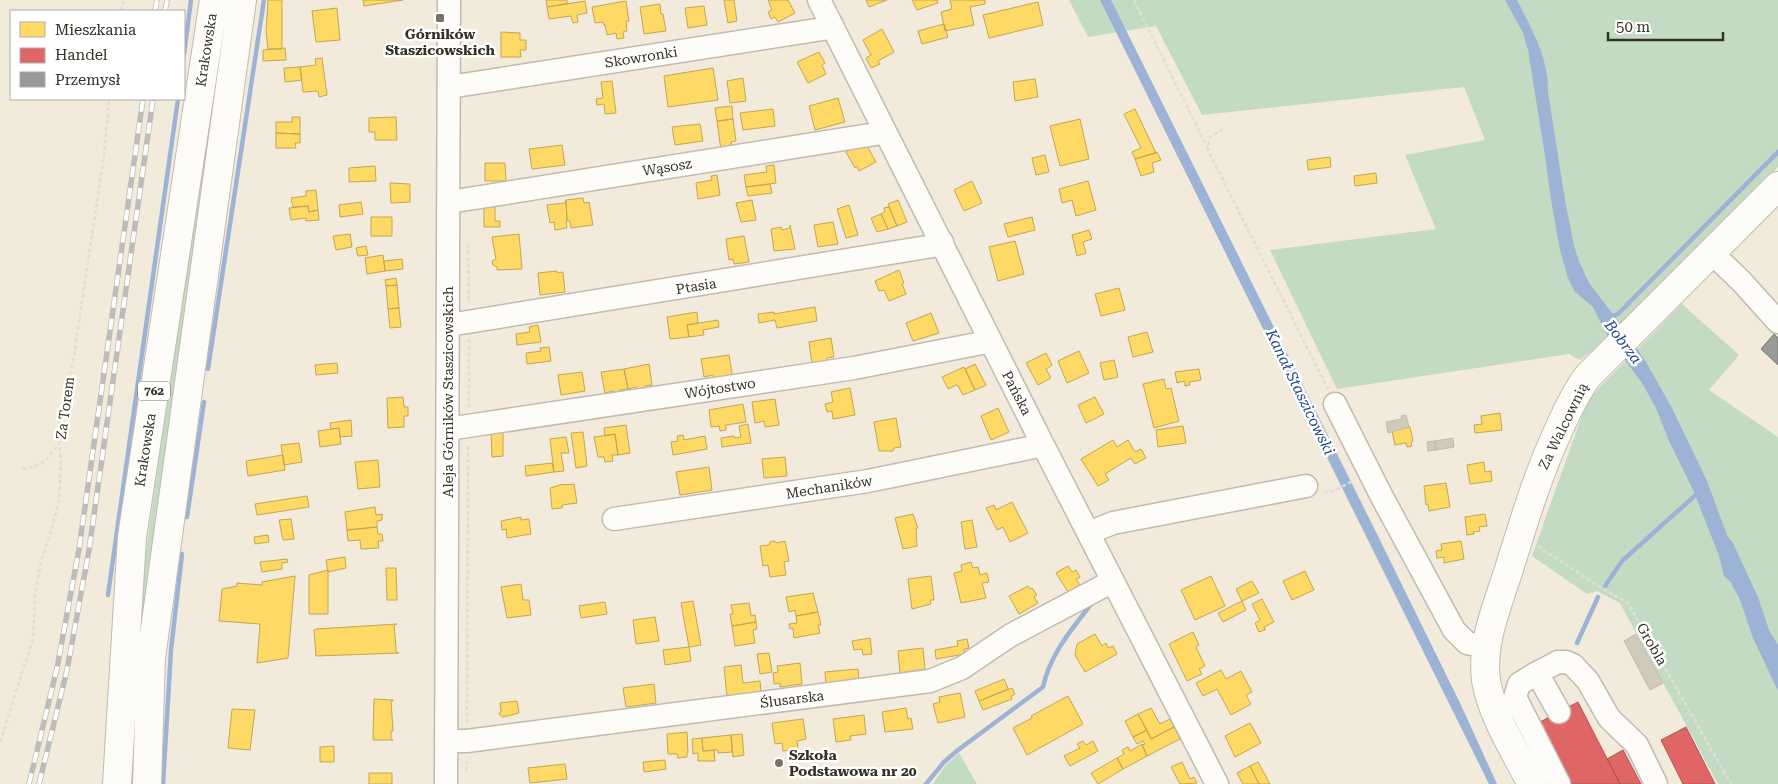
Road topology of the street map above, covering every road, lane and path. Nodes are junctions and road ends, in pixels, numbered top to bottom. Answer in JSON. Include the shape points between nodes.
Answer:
{"nodes":[{"id":1,"x":214,"y":0,"type":"edge"},
{"id":2,"x":242,"y":0,"type":"edge"},
{"id":3,"x":450,"y":0,"type":"edge"},
{"id":4,"x":819,"y":0,"type":"edge"},
{"id":5,"x":1134,"y":0,"type":"edge"},
{"id":6,"x":832,"y":25,"type":"junction"},
{"id":7,"x":449,"y":87,"type":"junction"},
{"id":8,"x":109,"y":100,"type":"edge"},
{"id":9,"x":1223,"y":129,"type":"dead end"},
{"id":10,"x":884,"y":130,"type":"junction"},
{"id":11,"x":1208,"y":150,"type":"junction"},
{"id":12,"x":1778,"y":186,"type":"edge"},
{"id":13,"x":449,"y":202,"type":"junction"},
{"id":14,"x":942,"y":242,"type":"junction"},
{"id":15,"x":1712,"y":253,"type":"junction"},
{"id":16,"x":1778,"y":322,"type":"edge"},
{"id":17,"x":449,"y":325,"type":"junction"},
{"id":18,"x":990,"y":339,"type":"junction"},
{"id":19,"x":1335,"y":404,"type":"joint"},
{"id":20,"x":448,"y":429,"type":"junction"},
{"id":21,"x":60,"y":443,"type":"junction"},
{"id":22,"x":1042,"y":443,"type":"junction"},
{"id":23,"x":22,"y":468,"type":"dead end"},
{"id":24,"x":1358,"y":479,"type":"dead end"},
{"id":25,"x":1312,"y":489,"type":"joint"},
{"id":26,"x":614,"y":519,"type":"dead end"},
{"id":27,"x":1088,"y":533,"type":"junction"},
{"id":28,"x":1533,"y":542,"type":"dead end"},
{"id":29,"x":1113,"y":581,"type":"junction"},
{"id":30,"x":1487,"y":647,"type":"junction"},
{"id":31,"x":1537,"y":673,"type":"junction"},
{"id":32,"x":1559,"y":712,"type":"dead end"},
{"id":33,"x":446,"y":741,"type":"junction"},
{"id":34,"x":0,"y":742,"type":"edge"},
{"id":35,"x":117,"y":784,"type":"edge"},
{"id":36,"x":147,"y":784,"type":"edge"},
{"id":37,"x":446,"y":784,"type":"edge"},
{"id":38,"x":1217,"y":784,"type":"edge"},
{"id":39,"x":1532,"y":784,"type":"edge"},
{"id":40,"x":1559,"y":784,"type":"edge"},
{"id":41,"x":1656,"y":784,"type":"edge"},
{"id":42,"x":1731,"y":784,"type":"edge"}],
"edges":[{"from":1,"to":35,"type":"main road","name":"Krakowska","number":"762","via":[[132,537]]},
{"from":2,"to":36,"type":"main road","name":"Krakowska","number":"762","via":[[151,658]]},
{"from":3,"to":7,"type":"street","name":"Aleja Górników Staszicowskich"},
{"from":4,"to":6,"type":"street","name":"Pańska"},
{"from":5,"to":11,"type":"path"},
{"from":6,"to":7,"type":"street","name":"Skowronki","via":[[823,29]]},
{"from":6,"to":10,"type":"street","name":"Pańska"},
{"from":7,"to":13,"type":"street","name":"Aleja Górników Staszicowskich"},
{"from":8,"to":21,"type":"path","name":"Za Torem","via":[[104,156],[73,361],[62,405]]},
{"from":9,"to":11,"type":"path","via":[[1210,137]]},
{"from":10,"to":13,"type":"street","name":"Wąsosz","via":[[876,134]]},
{"from":10,"to":14,"type":"street","name":"Pańska"},
{"from":11,"to":19,"type":"path"},
{"from":12,"to":15,"type":"main road","name":"Za Walcownią"},
{"from":13,"to":17,"type":"street","name":"Aleja Górników Staszicowskich"},
{"from":14,"to":17,"type":"street","name":"Ptasia"},
{"from":14,"to":18,"type":"street","name":"Pańska"},
{"from":15,"to":16,"type":"street"},
{"from":15,"to":30,"type":"main road","name":"Za Walcownią","via":[[1593,370],[1576,393],[1542,468]]},
{"from":17,"to":20,"type":"street","name":"Aleja Górników Staszicowskich"},
{"from":18,"to":20,"type":"street","name":"Wójtostwo","via":[[854,368]]},
{"from":18,"to":22,"type":"street","name":"Pańska"},
{"from":19,"to":30,"type":"street","via":[[1454,630],[1467,643]]},
{"from":20,"to":33,"type":"street","name":"Aleja Górników Staszicowskich"},
{"from":21,"to":23,"type":"path","via":[[44,462]]},
{"from":21,"to":34,"type":"path","name":"Za Torem","via":[[59,500],[41,561],[35,596],[34,639]]},
{"from":22,"to":26,"type":"street","name":"Mechaników","via":[[868,481]]},
{"from":22,"to":27,"type":"street","name":"Pańska"},
{"from":24,"to":25,"type":"path","via":[[1333,491]]},
{"from":25,"to":27,"type":"street","via":[[1114,523]]},
{"from":27,"to":29,"type":"street","name":"Pańska"},
{"from":28,"to":42,"type":"path","name":"Grobla","via":[[1628,604]]},
{"from":29,"to":33,"type":"street","name":"Ślusarska","via":[[1011,635],[962,668],[930,681],[467,741]]},
{"from":29,"to":38,"type":"street","name":"Pańska"},
{"from":30,"to":39,"type":"main road","name":"Za Walcownią","via":[[1486,679],[1492,703]]},
{"from":31,"to":32,"type":"street"},
{"from":31,"to":40,"type":"street","via":[[1519,684],[1515,697]]},
{"from":31,"to":41,"type":"street","via":[[1558,662],[1573,665],[1588,681],[1609,718],[1637,745]]},
{"from":33,"to":37,"type":"street","name":"Aleja Górników Staszicowskich"}]}
